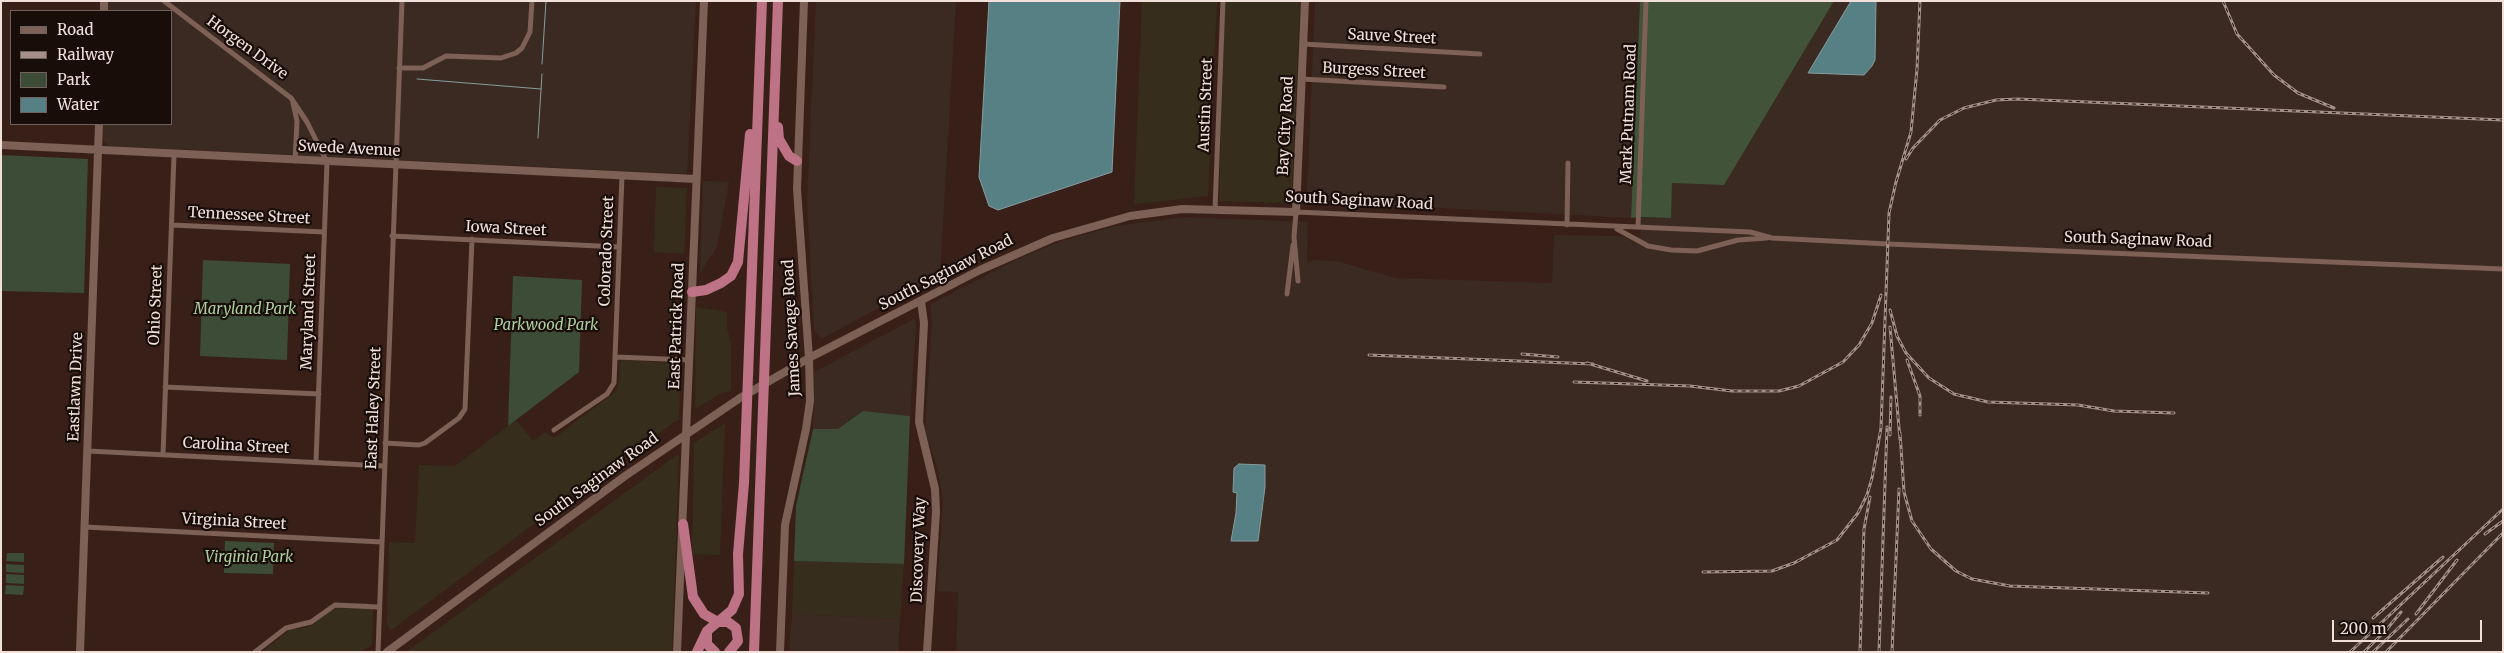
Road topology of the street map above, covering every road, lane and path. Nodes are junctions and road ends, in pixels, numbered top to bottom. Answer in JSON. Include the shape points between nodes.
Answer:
{"nodes":[{"id":1,"x":164,"y":1,"type":"edge"},
{"id":2,"x":402,"y":1,"type":"edge"},
{"id":3,"x":532,"y":1,"type":"edge"},
{"id":4,"x":704,"y":1,"type":"edge"},
{"id":5,"x":762,"y":1,"type":"edge"},
{"id":6,"x":778,"y":1,"type":"edge"},
{"id":7,"x":804,"y":1,"type":"edge"},
{"id":8,"x":1223,"y":1,"type":"edge"},
{"id":9,"x":1305,"y":1,"type":"edge"},
{"id":10,"x":1646,"y":1,"type":"edge"},
{"id":11,"x":761,"y":24,"type":"junction"},
{"id":12,"x":1303,"y":44,"type":"junction"},
{"id":13,"x":1480,"y":54,"type":"dead end"},
{"id":14,"x":399,"y":68,"type":"junction"},
{"id":15,"x":1302,"y":79,"type":"junction"},
{"id":16,"x":1444,"y":87,"type":"dead end"},
{"id":17,"x":775,"y":90,"type":"junction"},
{"id":18,"x":292,"y":98,"type":"junction"},
{"id":19,"x":99,"y":125,"type":"edge"},
{"id":20,"x":1,"y":145,"type":"edge"},
{"id":21,"x":98,"y":150,"type":"junction"},
{"id":22,"x":174,"y":155,"type":"junction"},
{"id":23,"x":296,"y":161,"type":"junction"},
{"id":24,"x":797,"y":161,"type":"junction"},
{"id":25,"x":327,"y":162,"type":"junction"},
{"id":26,"x":1568,"y":163,"type":"dead end"},
{"id":27,"x":394,"y":165,"type":"junction"},
{"id":28,"x":622,"y":176,"type":"junction"},
{"id":29,"x":696,"y":179,"type":"junction"},
{"id":30,"x":1215,"y":209,"type":"junction"},
{"id":31,"x":1296,"y":212,"type":"junction"},
{"id":32,"x":172,"y":225,"type":"junction"},
{"id":33,"x":1567,"y":225,"type":"junction"},
{"id":34,"x":1638,"y":227,"type":"junction"},
{"id":35,"x":1613,"y":228,"type":"junction"},
{"id":36,"x":324,"y":232,"type":"junction"},
{"id":37,"x":392,"y":236,"type":"junction"},
{"id":38,"x":1294,"y":237,"type":"junction"},
{"id":39,"x":1772,"y":238,"type":"junction"},
{"id":40,"x":472,"y":239,"type":"junction"},
{"id":41,"x":619,"y":247,"type":"junction"},
{"id":42,"x":2503,"y":269,"type":"edge"},
{"id":43,"x":1298,"y":281,"type":"dead end"},
{"id":44,"x":692,"y":292,"type":"junction"},
{"id":45,"x":1287,"y":294,"type":"dead end"},
{"id":46,"x":921,"y":302,"type":"junction"},
{"id":47,"x":616,"y":357,"type":"junction"},
{"id":48,"x":809,"y":358,"type":"junction"},
{"id":49,"x":689,"y":360,"type":"junction"},
{"id":50,"x":165,"y":387,"type":"junction"},
{"id":51,"x":319,"y":394,"type":"junction"},
{"id":52,"x":554,"y":430,"type":"dead end"},
{"id":53,"x":686,"y":433,"type":"junction"},
{"id":54,"x":385,"y":444,"type":"junction"},
{"id":55,"x":88,"y":451,"type":"junction"},
{"id":56,"x":163,"y":455,"type":"junction"},
{"id":57,"x":316,"y":462,"type":"junction"},
{"id":58,"x":384,"y":466,"type":"junction"},
{"id":59,"x":683,"y":524,"type":"junction"},
{"id":60,"x":85,"y":528,"type":"junction"},
{"id":61,"x":382,"y":542,"type":"junction"},
{"id":62,"x":680,"y":564,"type":"junction"},
{"id":63,"x":689,"y":571,"type":"junction"},
{"id":64,"x":380,"y":607,"type":"junction"},
{"id":65,"x":714,"y":624,"type":"junction"},
{"id":66,"x":735,"y":648,"type":"edge"},
{"id":67,"x":80,"y":652,"type":"edge"},
{"id":68,"x":255,"y":652,"type":"edge"},
{"id":69,"x":378,"y":652,"type":"edge"},
{"id":70,"x":387,"y":652,"type":"edge"},
{"id":71,"x":678,"y":652,"type":"edge"},
{"id":72,"x":696,"y":652,"type":"edge"},
{"id":73,"x":716,"y":652,"type":"edge"},
{"id":74,"x":729,"y":652,"type":"edge"},
{"id":75,"x":754,"y":652,"type":"edge"},
{"id":76,"x":780,"y":652,"type":"edge"},
{"id":77,"x":927,"y":652,"type":"edge"}],
"edges":[{"from":1,"to":18,"type":"street","name":"Horgen Drive"},
{"from":2,"to":14,"type":"street","name":"East Haley Street"},
{"from":3,"to":14,"type":"street","via":[[530,32],[516,53],[501,58],[446,56],[423,68]]},
{"from":4,"to":29,"type":"street","name":"East Patrick Road"},
{"from":5,"to":11,"type":"highway"},
{"from":6,"to":17,"type":"highway"},
{"from":7,"to":24,"type":"street","name":"James Savage Road"},
{"from":8,"to":30,"type":"street","name":"Austin Street"},
{"from":9,"to":12,"type":"street","name":"Bay City Road"},
{"from":10,"to":34,"type":"street","name":"Mark Putnam Road"},
{"from":11,"to":44,"type":"highway","via":[[738,262],[731,276],[721,284]]},
{"from":11,"to":65,"type":"highway","via":[[738,596],[732,610]]},
{"from":12,"to":13,"type":"street","name":"Sauve Street"},
{"from":12,"to":15,"type":"street","name":"Bay City Road"},
{"from":14,"to":27,"type":"street","name":"East Haley Street"},
{"from":15,"to":16,"type":"street","name":"Burgess Street"},
{"from":15,"to":31,"type":"street","name":"Bay City Road"},
{"from":17,"to":24,"type":"highway","via":[[779,139],[789,156]]},
{"from":17,"to":75,"type":"highway"},
{"from":18,"to":23,"type":"street","via":[[297,121]]},
{"from":18,"to":25,"type":"street"},
{"from":19,"to":21,"type":"street","name":"Eastlawn Drive"},
{"from":20,"to":21,"type":"street","name":"Swede Avenue"},
{"from":21,"to":22,"type":"street","name":"Swede Avenue"},
{"from":21,"to":55,"type":"street","name":"Eastlawn Drive"},
{"from":22,"to":23,"type":"street","name":"Swede Avenue"},
{"from":22,"to":32,"type":"street","name":"Ohio Street"},
{"from":23,"to":25,"type":"street","name":"Swede Avenue"},
{"from":24,"to":48,"type":"street","name":"James Savage Road"},
{"from":25,"to":27,"type":"street","name":"Swede Avenue"},
{"from":25,"to":36,"type":"street","name":"Maryland Street"},
{"from":26,"to":33,"type":"street"},
{"from":27,"to":28,"type":"street","name":"Swede Avenue"},
{"from":27,"to":37,"type":"street","name":"East Haley Street"},
{"from":28,"to":29,"type":"street","name":"Swede Avenue"},
{"from":28,"to":41,"type":"street","name":"Colorado Street"},
{"from":29,"to":44,"type":"street","name":"East Patrick Road"},
{"from":30,"to":31,"type":"street","name":"South Saginaw Road"},
{"from":30,"to":46,"type":"street","name":"South Saginaw Road","via":[[1157,212],[1085,228],[1020,251]]},
{"from":31,"to":33,"type":"street","name":"South Saginaw Road"},
{"from":31,"to":38,"type":"street","name":"Bay City Road"},
{"from":32,"to":36,"type":"street","name":"Tennessee Street"},
{"from":32,"to":50,"type":"street","name":"Ohio Street"},
{"from":33,"to":35,"type":"street","name":"South Saginaw Road"},
{"from":34,"to":35,"type":"street","name":"South Saginaw Road"},
{"from":34,"to":39,"type":"street","name":"South Saginaw Road","via":[[1750,232]]},
{"from":35,"to":39,"type":"street","name":"South Saginaw Road","via":[[1648,246],[1671,250],[1697,251],[1738,240]]},
{"from":36,"to":51,"type":"street","name":"Maryland Street"},
{"from":37,"to":40,"type":"street","name":"Iowa Street"},
{"from":37,"to":54,"type":"street","name":"East Haley Street"},
{"from":38,"to":43,"type":"street","name":"Bay City Road"},
{"from":38,"to":45,"type":"street"},
{"from":39,"to":42,"type":"street","name":"South Saginaw Road"},
{"from":40,"to":41,"type":"street","name":"Iowa Street"},
{"from":40,"to":54,"type":"street","via":[[465,409],[459,418],[425,443]]},
{"from":41,"to":47,"type":"street","name":"Colorado Street"},
{"from":44,"to":49,"type":"street","name":"East Patrick Road"},
{"from":46,"to":48,"type":"street","name":"South Saginaw Road"},
{"from":46,"to":77,"type":"street","name":"Discovery Way","via":[[924,323],[919,422],[934,481],[936,512]]},
{"from":47,"to":49,"type":"street"},
{"from":47,"to":52,"type":"street","name":"Colorado Street","via":[[612,389]]},
{"from":48,"to":53,"type":"street","name":"South Saginaw Road","via":[[745,394]]},
{"from":48,"to":76,"type":"street","name":"James Savage Road","via":[[808,420],[785,525]]},
{"from":49,"to":53,"type":"street","name":"East Patrick Road"},
{"from":50,"to":51,"type":"street"},
{"from":50,"to":56,"type":"street","name":"Ohio Street"},
{"from":51,"to":57,"type":"street","name":"Maryland Street"},
{"from":53,"to":59,"type":"street","name":"East Patrick Road"},
{"from":53,"to":70,"type":"street","name":"South Saginaw Road"},
{"from":54,"to":58,"type":"street","name":"East Haley Street"},
{"from":55,"to":56,"type":"street","name":"Carolina Street"},
{"from":55,"to":60,"type":"street","name":"Eastlawn Drive"},
{"from":56,"to":57,"type":"street","name":"Carolina Street"},
{"from":57,"to":58,"type":"street","name":"Carolina Street"},
{"from":58,"to":61,"type":"street","name":"East Haley Street"},
{"from":59,"to":62,"type":"street","name":"East Patrick Road"},
{"from":59,"to":63,"type":"highway"},
{"from":60,"to":61,"type":"street","name":"Virginia Street"},
{"from":60,"to":67,"type":"street","name":"Eastlawn Drive"},
{"from":61,"to":64,"type":"street","name":"East Haley Street"},
{"from":62,"to":63,"type":"highway"},
{"from":62,"to":71,"type":"street","name":"East Patrick Road"},
{"from":63,"to":65,"type":"highway","via":[[697,605]]},
{"from":64,"to":68,"type":"street","via":[[335,605],[311,622],[286,628]]},
{"from":64,"to":69,"type":"street","name":"East Haley Street"},
{"from":65,"to":66,"type":"highway","via":[[728,622],[736,628]]},
{"from":65,"to":72,"type":"highway"},
{"from":65,"to":73,"type":"highway","via":[[706,640]]},
{"from":66,"to":74,"type":"highway"}]}
